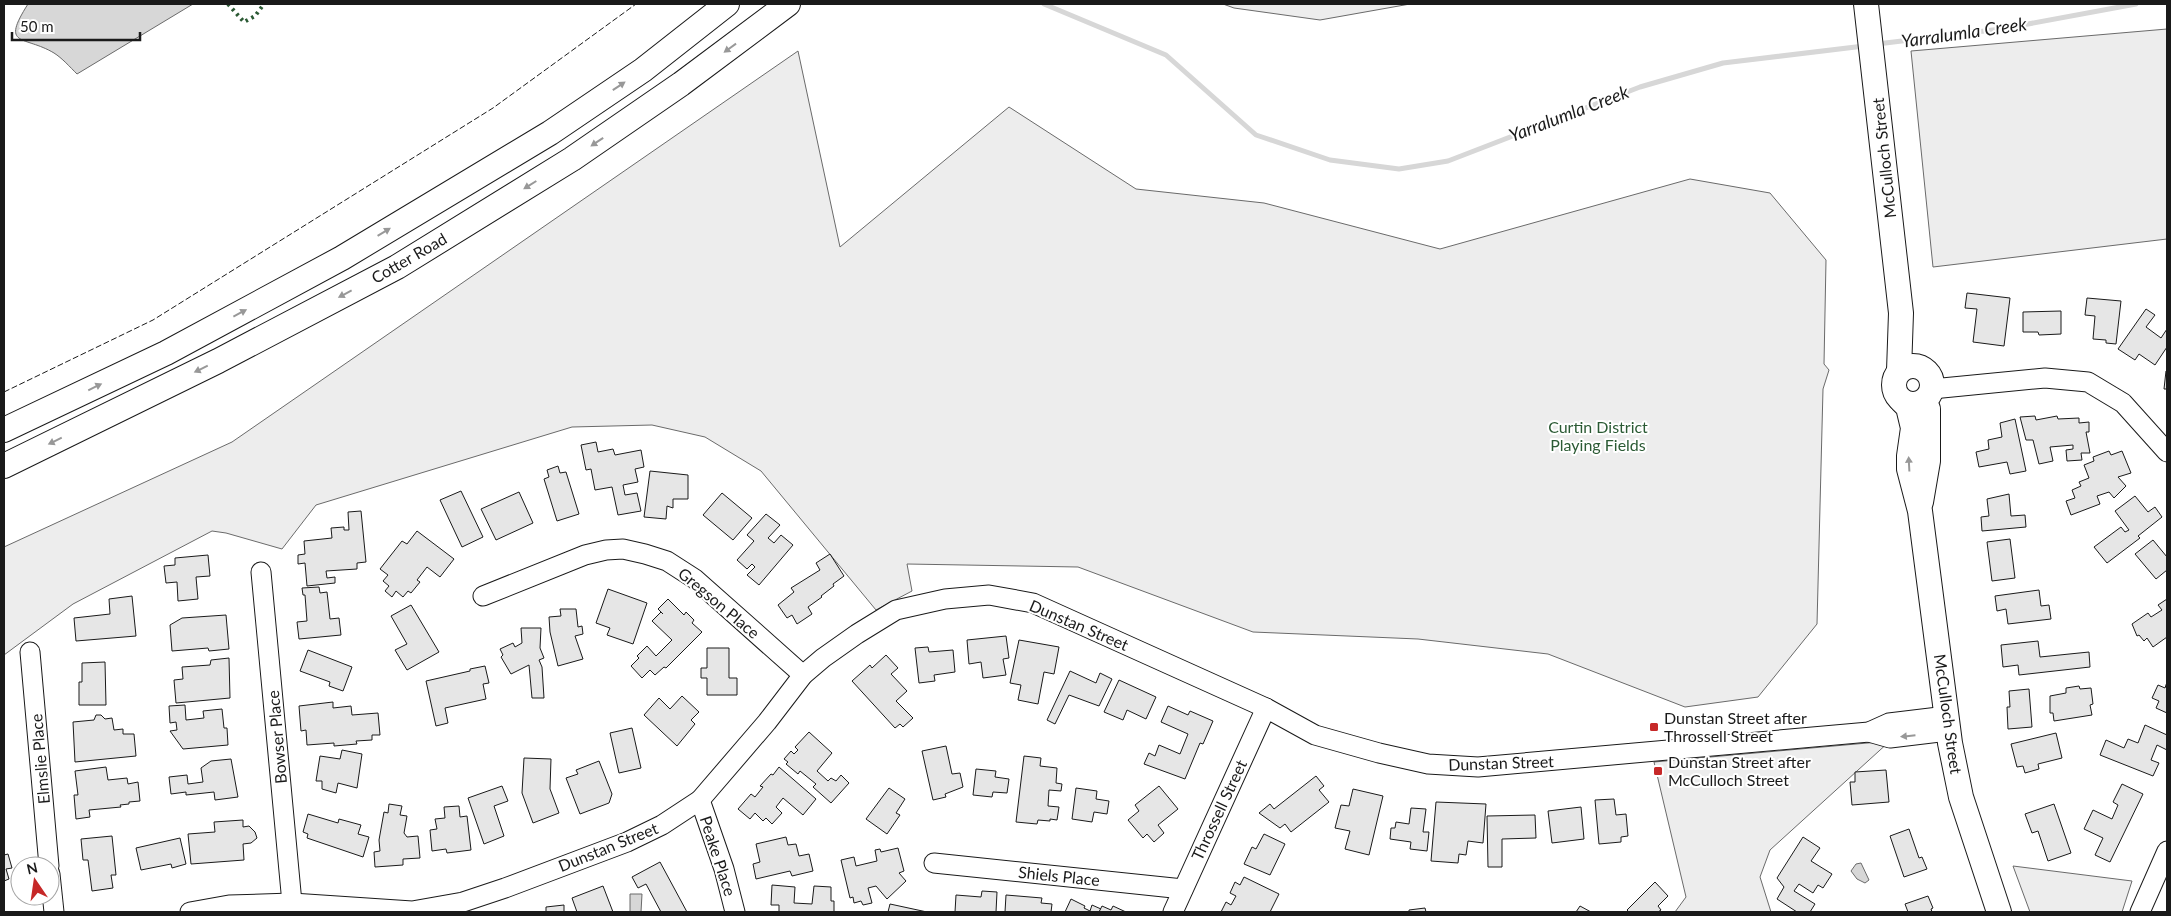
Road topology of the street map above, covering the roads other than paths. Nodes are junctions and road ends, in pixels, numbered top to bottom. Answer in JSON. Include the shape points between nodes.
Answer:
{"nodes":[{"id":1,"x":726,"y":4,"type":"edge"},
{"id":2,"x":788,"y":4,"type":"edge"},
{"id":3,"x":1867,"y":9,"type":"edge"},
{"id":4,"x":1910,"y":369,"type":"junction"},
{"id":5,"x":1930,"y":393,"type":"junction"},
{"id":6,"x":1902,"y":401,"type":"junction"},
{"id":7,"x":4,"y":430,"type":"edge"},
{"id":8,"x":2167,"y":452,"type":"edge"},
{"id":9,"x":4,"y":466,"type":"edge"},
{"id":10,"x":1920,"y":511,"type":"junction"},
{"id":11,"x":262,"y":572,"type":"dead end"},
{"id":12,"x":483,"y":596,"type":"dead end"},
{"id":13,"x":30,"y":652,"type":"dead end"},
{"id":14,"x":803,"y":675,"type":"junction"},
{"id":15,"x":1266,"y":708,"type":"junction"},
{"id":16,"x":1948,"y":724,"type":"junction"},
{"id":17,"x":700,"y":800,"type":"junction"},
{"id":18,"x":2167,"y":851,"type":"edge"},
{"id":19,"x":48,"y":856,"type":"edge"},
{"id":20,"x":934,"y":863,"type":"dead end"},
{"id":21,"x":1183,"y":889,"type":"junction"},
{"id":22,"x":292,"y":903,"type":"junction"},
{"id":23,"x":190,"y":912,"type":"edge"},
{"id":24,"x":734,"y":912,"type":"edge"},
{"id":25,"x":1173,"y":912,"type":"edge"},
{"id":26,"x":1999,"y":912,"type":"edge"},
{"id":27,"x":2140,"y":912,"type":"edge"}],
"edges":[{"from":7,"to":1,"type":"main road","one_way":true,"via":[[166,352],[342,258],[550,133],[643,70]]},
{"from":2,"to":9,"type":"main road","name":"Cotter Road","one_way":true,"via":[[681,84],[572,159],[397,267],[218,361]]},
{"from":3,"to":4,"type":"main road","name":"McCulloch Street"},
{"from":4,"to":5,"type":"main road","via":[[1931,376]]},
{"from":4,"to":6,"type":"main road","via":[[1894,380],[1897,396]]},
{"from":5,"to":6,"type":"main road","via":[[1915,404]]},
{"from":5,"to":8,"type":"street","via":[[2045,378],[2088,382],[2123,403]]},
{"from":5,"to":10,"type":"main road","name":"McCulloch Street","via":[[1928,461]]},
{"from":10,"to":6,"type":"main road","name":"McCulloch Street","one_way":true,"via":[[1909,469],[1913,428],[1908,407]]},
{"from":10,"to":16,"type":"main road","name":"McCulloch Street"},
{"from":11,"to":22,"type":"street","name":"Bowser Place"},
{"from":12,"to":14,"type":"street","name":"Gregson Place","via":[[585,555],[623,549],[646,554],[667,561],[695,579]]},
{"from":13,"to":19,"type":"street","name":"Elmslie Place"},
{"from":14,"to":15,"type":"street","name":"Dunstan Street","via":[[856,634],[896,610],[945,599],[989,595],[1034,603]]},
{"from":14,"to":17,"type":"street","name":"Dunstan Street"},
{"from":15,"to":16,"type":"street","name":"Dunstan Street","via":[[1315,736],[1428,764],[1478,767],[1869,732],[1889,723]]},
{"from":15,"to":21,"type":"street","name":"Throssell Street"},
{"from":16,"to":26,"type":"main road","name":"McCulloch Street","via":[[1961,798]]},
{"from":17,"to":22,"type":"street","name":"Dunstan Street","via":[[662,825],[627,842],[463,902],[412,912]]},
{"from":17,"to":24,"type":"street","name":"Peake Place","via":[[724,869]]},
{"from":18,"to":27,"type":"street"},
{"from":20,"to":21,"type":"street","name":"Shiels Place"},
{"from":21,"to":25,"type":"street","name":"Throssell Street"},
{"from":22,"to":23,"type":"street","name":"Dunstan Street","via":[[229,905]]}]}
